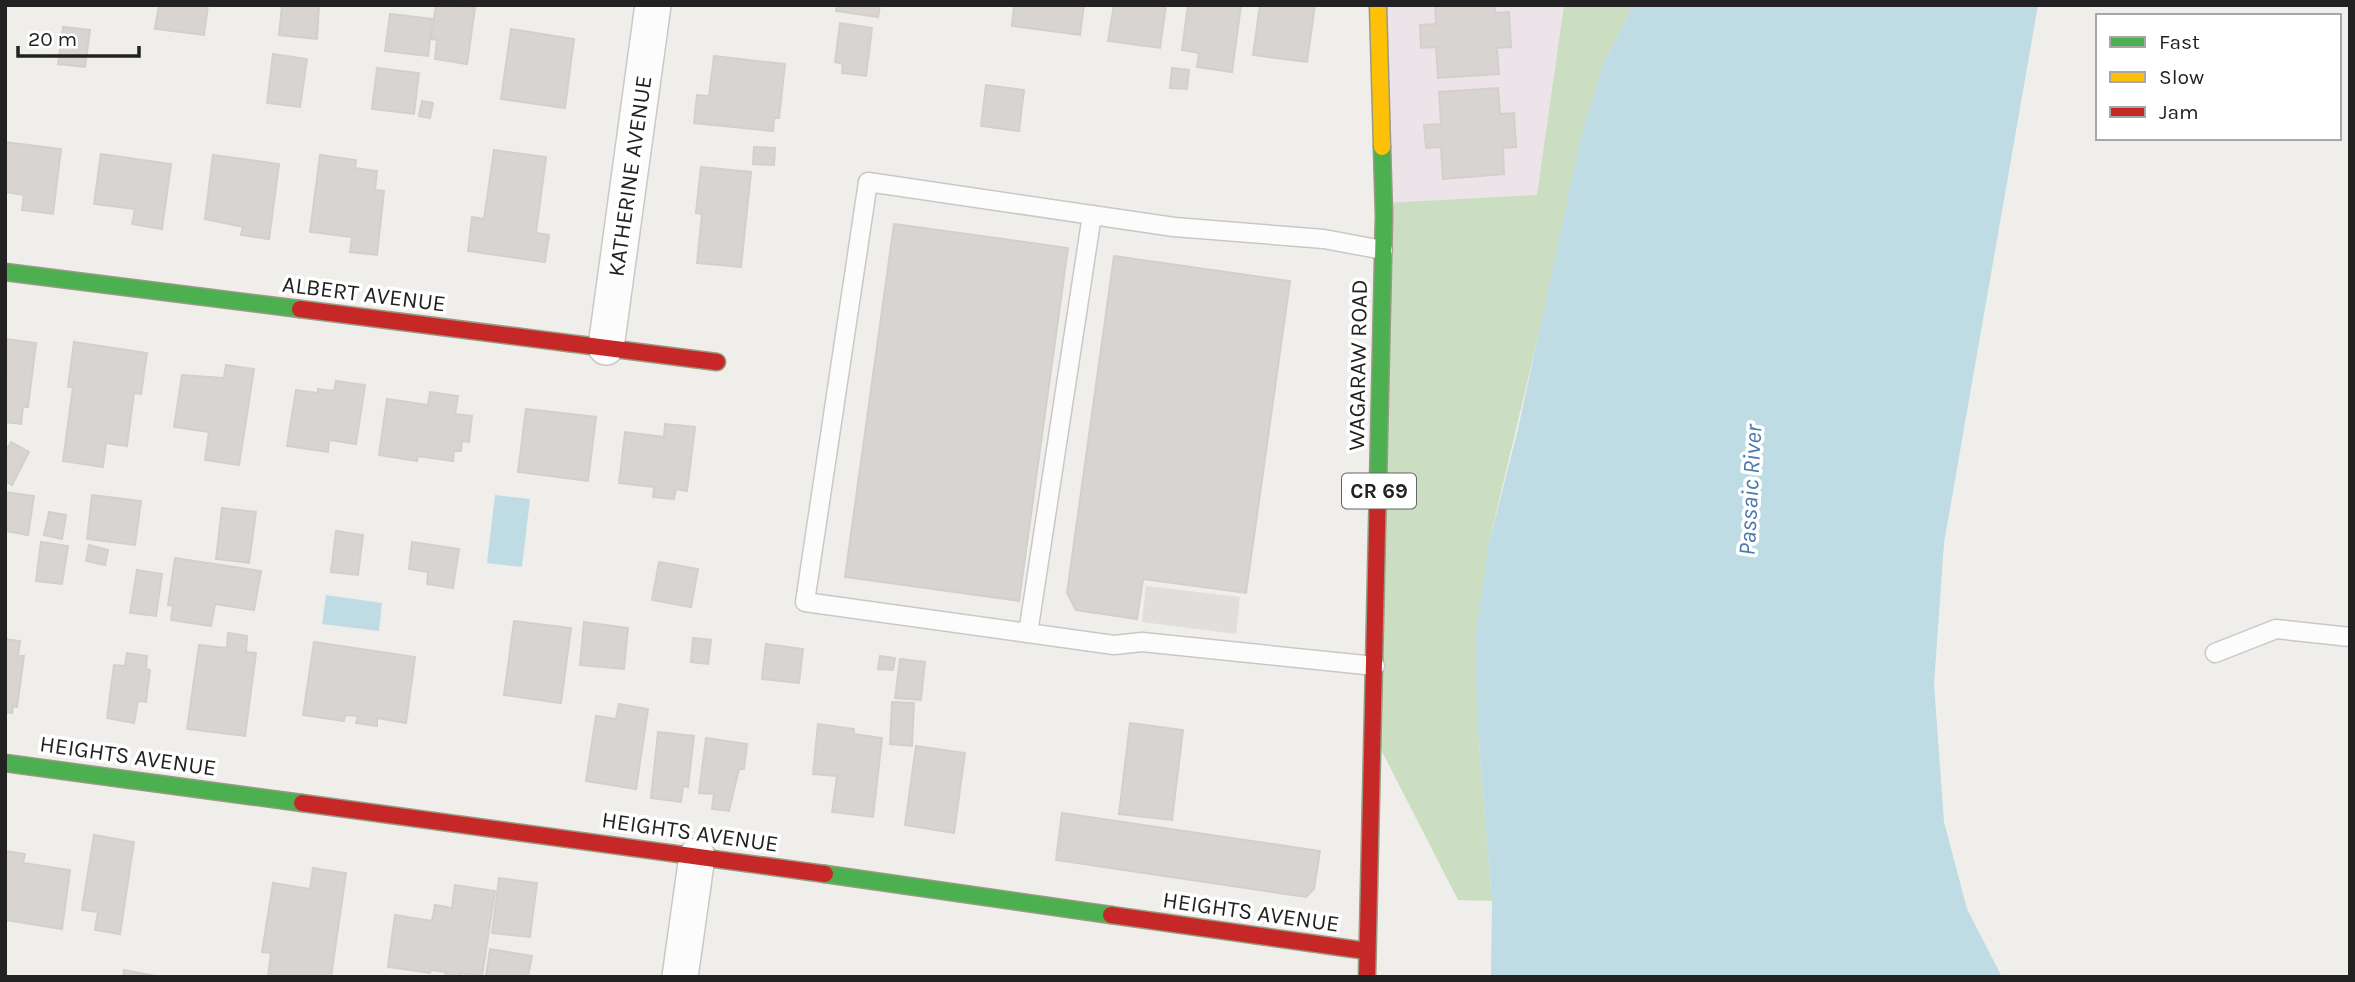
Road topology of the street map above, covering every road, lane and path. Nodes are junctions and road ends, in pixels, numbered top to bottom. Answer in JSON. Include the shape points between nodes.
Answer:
{"nodes":[{"id":1,"x":653,"y":5,"type":"edge"},
{"id":2,"x":1378,"y":5,"type":"edge"},
{"id":3,"x":1092,"y":215,"type":"junction"},
{"id":4,"x":1383,"y":250,"type":"junction"},
{"id":5,"x":5,"y":272,"type":"edge"},
{"id":6,"x":607,"y":347,"type":"junction"},
{"id":7,"x":717,"y":362,"type":"dead end"},
{"id":8,"x":1028,"y":633,"type":"junction"},
{"id":9,"x":2350,"y":637,"type":"edge"},
{"id":10,"x":2215,"y":653,"type":"dead end"},
{"id":11,"x":1375,"y":666,"type":"junction"},
{"id":12,"x":5,"y":763,"type":"edge"},
{"id":13,"x":698,"y":856,"type":"junction"},
{"id":14,"x":1367,"y":951,"type":"junction"},
{"id":15,"x":680,"y":977,"type":"edge"},
{"id":16,"x":1367,"y":977,"type":"edge"}],
"edges":[{"from":1,"to":6,"type":"street","name":"KATHERINE AVENUE"},
{"from":2,"to":4,"type":"street","name":"WAGARAW ROAD","number":"CR 69"},
{"from":3,"to":4,"type":"lane","via":[[1324,239]]},
{"from":3,"to":8,"type":"lane"},
{"from":3,"to":8,"type":"lane","via":[[868,183],[866,196],[805,602]]},
{"from":4,"to":11,"type":"street","name":"WAGARAW ROAD","number":"CR 69"},
{"from":5,"to":6,"type":"street","name":"ALBERT AVENUE"},
{"from":6,"to":7,"type":"street","name":"ALBERT AVENUE"},
{"from":8,"to":11,"type":"lane","via":[[1114,645],[1142,642]]},
{"from":9,"to":10,"type":"lane","via":[[2276,629]]},
{"from":11,"to":14,"type":"street","name":"WAGARAW ROAD","number":"CR 69"},
{"from":12,"to":13,"type":"street","name":"HEIGHTS AVENUE"},
{"from":13,"to":14,"type":"street","name":"HEIGHTS AVENUE"},
{"from":13,"to":15,"type":"street"},
{"from":14,"to":16,"type":"street","name":"WAGARAW ROAD","number":"CR 69"}]}
